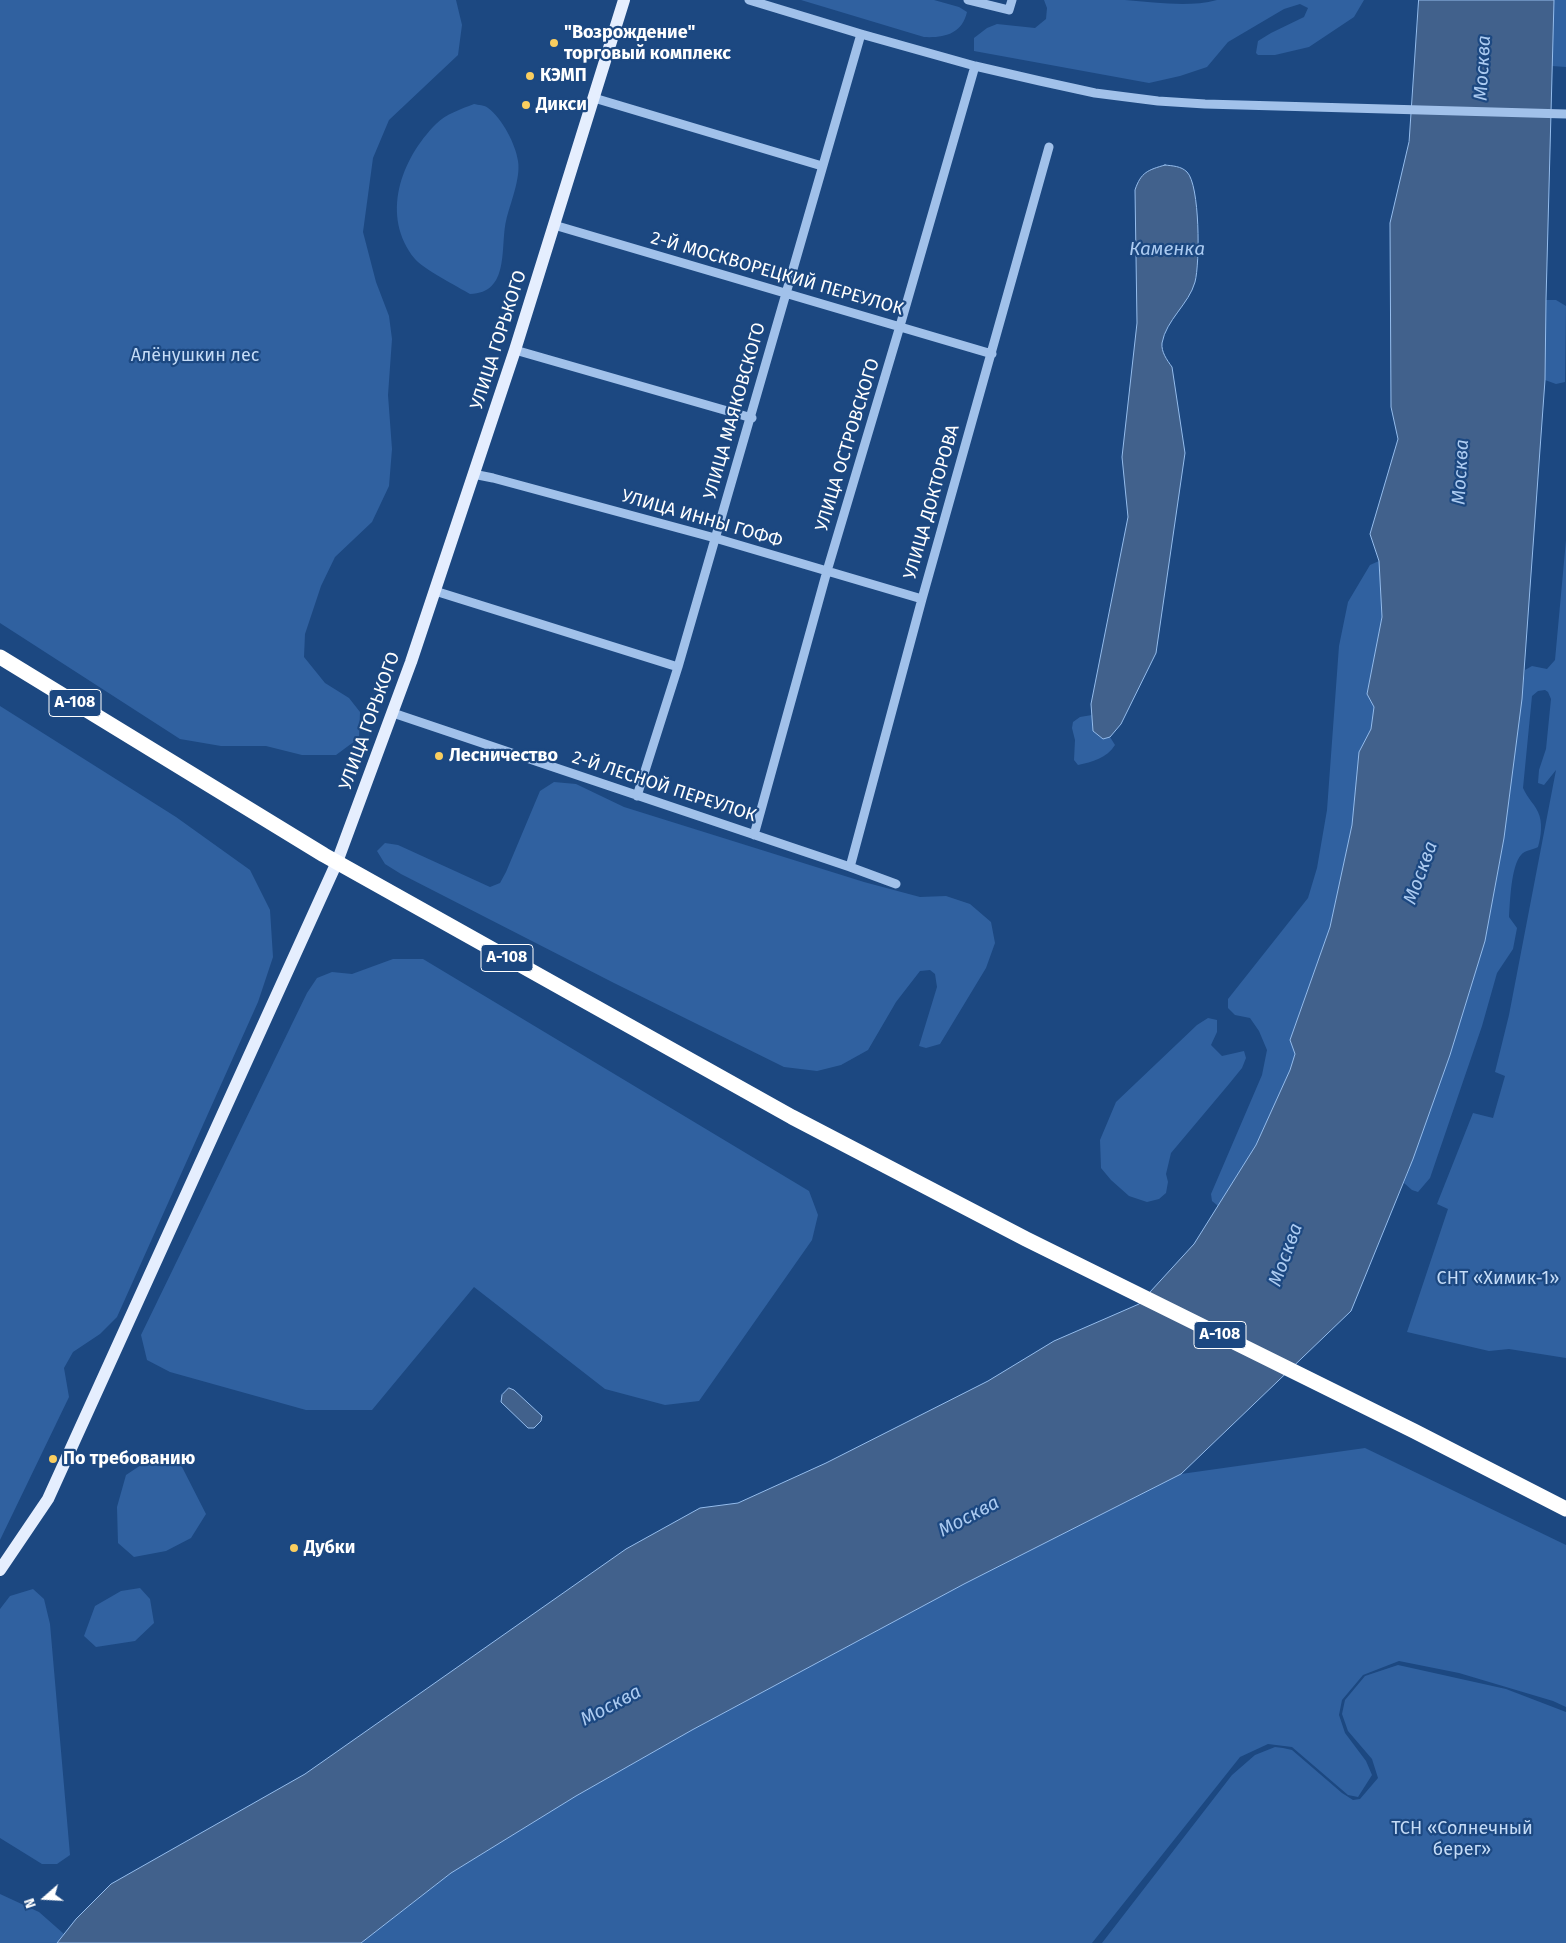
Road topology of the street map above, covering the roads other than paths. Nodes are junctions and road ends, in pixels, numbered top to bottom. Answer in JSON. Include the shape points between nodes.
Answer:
{"nodes":[{"id":1,"x":624,"y":0,"type":"edge"},
{"id":2,"x":749,"y":0,"type":"edge"},
{"id":3,"x":968,"y":0,"type":"edge"},
{"id":4,"x":1012,"y":0,"type":"edge"},
{"id":5,"x":861,"y":34,"type":"junction"},
{"id":6,"x":975,"y":66,"type":"junction"},
{"id":7,"x":594,"y":98,"type":"junction"},
{"id":8,"x":1566,"y":114,"type":"edge"},
{"id":9,"x":1048,"y":147,"type":"dead end"},
{"id":10,"x":822,"y":166,"type":"junction"},
{"id":11,"x":554,"y":225,"type":"junction"},
{"id":12,"x":785,"y":292,"type":"junction"},
{"id":13,"x":900,"y":326,"type":"junction"},
{"id":14,"x":516,"y":350,"type":"junction"},
{"id":15,"x":992,"y":354,"type":"junction"},
{"id":16,"x":752,"y":418,"type":"junction"},
{"id":17,"x":473,"y":474,"type":"junction"},
{"id":18,"x":715,"y":538,"type":"junction"},
{"id":19,"x":827,"y":572,"type":"junction"},
{"id":20,"x":435,"y":591,"type":"junction"},
{"id":21,"x":922,"y":599,"type":"junction"},
{"id":22,"x":0,"y":657,"type":"edge"},
{"id":23,"x":678,"y":667,"type":"junction"},
{"id":24,"x":393,"y":713,"type":"junction"},
{"id":25,"x":637,"y":796,"type":"junction"},
{"id":26,"x":754,"y":835,"type":"junction"},
{"id":27,"x":336,"y":862,"type":"junction"},
{"id":28,"x":850,"y":867,"type":"junction"},
{"id":29,"x":896,"y":884,"type":"dead end"},
{"id":30,"x":1566,"y":1509,"type":"edge"},
{"id":31,"x":0,"y":1570,"type":"edge"}],
"edges":[{"from":1,"to":7,"type":"main road","name":"УЛИЦА ГОРЬКОГО"},
{"from":2,"to":5,"type":"street"},
{"from":3,"to":4,"type":"street","via":[[1009,10]]},
{"from":5,"to":6,"type":"street"},
{"from":5,"to":10,"type":"street","name":"УЛИЦА МАЯКОВСКОГО"},
{"from":6,"to":8,"type":"street","via":[[1095,93],[1158,101]]},
{"from":6,"to":13,"type":"street","name":"УЛИЦА ОСТРОВСКОГО"},
{"from":7,"to":10,"type":"street"},
{"from":7,"to":11,"type":"main road","name":"УЛИЦА ГОРЬКОГО"},
{"from":9,"to":15,"type":"street","name":"УЛИЦА ДОКТОРОВА"},
{"from":10,"to":12,"type":"street","name":"УЛИЦА МАЯКОВСКОГО"},
{"from":11,"to":12,"type":"street","name":"2-Й МОСКВОРЕЦКИЙ ПЕРЕУЛОК"},
{"from":11,"to":14,"type":"main road","name":"УЛИЦА ГОРЬКОГО"},
{"from":12,"to":13,"type":"street","name":"2-Й МОСКВОРЕЦКИЙ ПЕРЕУЛОК"},
{"from":12,"to":16,"type":"street","name":"УЛИЦА МАЯКОВСКОГО"},
{"from":13,"to":15,"type":"street","name":"2-Й МОСКВОРЕЦКИЙ ПЕРЕУЛОК"},
{"from":13,"to":19,"type":"street","name":"УЛИЦА ОСТРОВСКОГО"},
{"from":14,"to":16,"type":"street"},
{"from":14,"to":17,"type":"main road","name":"УЛИЦА ГОРЬКОГО"},
{"from":15,"to":21,"type":"street","name":"УЛИЦА ДОКТОРОВА"},
{"from":16,"to":18,"type":"street","name":"УЛИЦА МАЯКОВСКОГО"},
{"from":17,"to":18,"type":"street","name":"УЛИЦА ИННЫ ГОФФ"},
{"from":17,"to":20,"type":"main road","name":"УЛИЦА ГОРЬКОГО"},
{"from":18,"to":19,"type":"street","name":"УЛИЦА ИННЫ ГОФФ"},
{"from":18,"to":23,"type":"street","name":"УЛИЦА МАЯКОВСКОГО"},
{"from":19,"to":21,"type":"street","name":"УЛИЦА ИННЫ ГОФФ"},
{"from":19,"to":26,"type":"street","name":"УЛИЦА ОСТРОВСКОГО"},
{"from":20,"to":23,"type":"street"},
{"from":20,"to":24,"type":"main road","name":"УЛИЦА ГОРЬКОГО"},
{"from":21,"to":28,"type":"street","name":"УЛИЦА ДОКТОРОВА"},
{"from":22,"to":27,"type":"highway","number":"А-108"},
{"from":23,"to":25,"type":"street","name":"УЛИЦА МАЯКОВСКОГО"},
{"from":24,"to":25,"type":"street","name":"2-Й ЛЕСНОЙ ПЕРЕУЛОК"},
{"from":24,"to":27,"type":"main road","name":"УЛИЦА ГОРЬКОГО"},
{"from":25,"to":26,"type":"street","name":"2-Й ЛЕСНОЙ ПЕРЕУЛОК"},
{"from":26,"to":28,"type":"street","name":"2-Й ЛЕСНОЙ ПЕРЕУЛОК"},
{"from":27,"to":30,"type":"highway","number":"А-108","via":[[792,1117],[1026,1239]]},
{"from":27,"to":31,"type":"main road","name":"УЛИЦА ГОРЬКОГО","via":[[48,1499]]},
{"from":28,"to":29,"type":"street","name":"2-Й ЛЕСНОЙ ПЕРЕУЛОК"}]}
